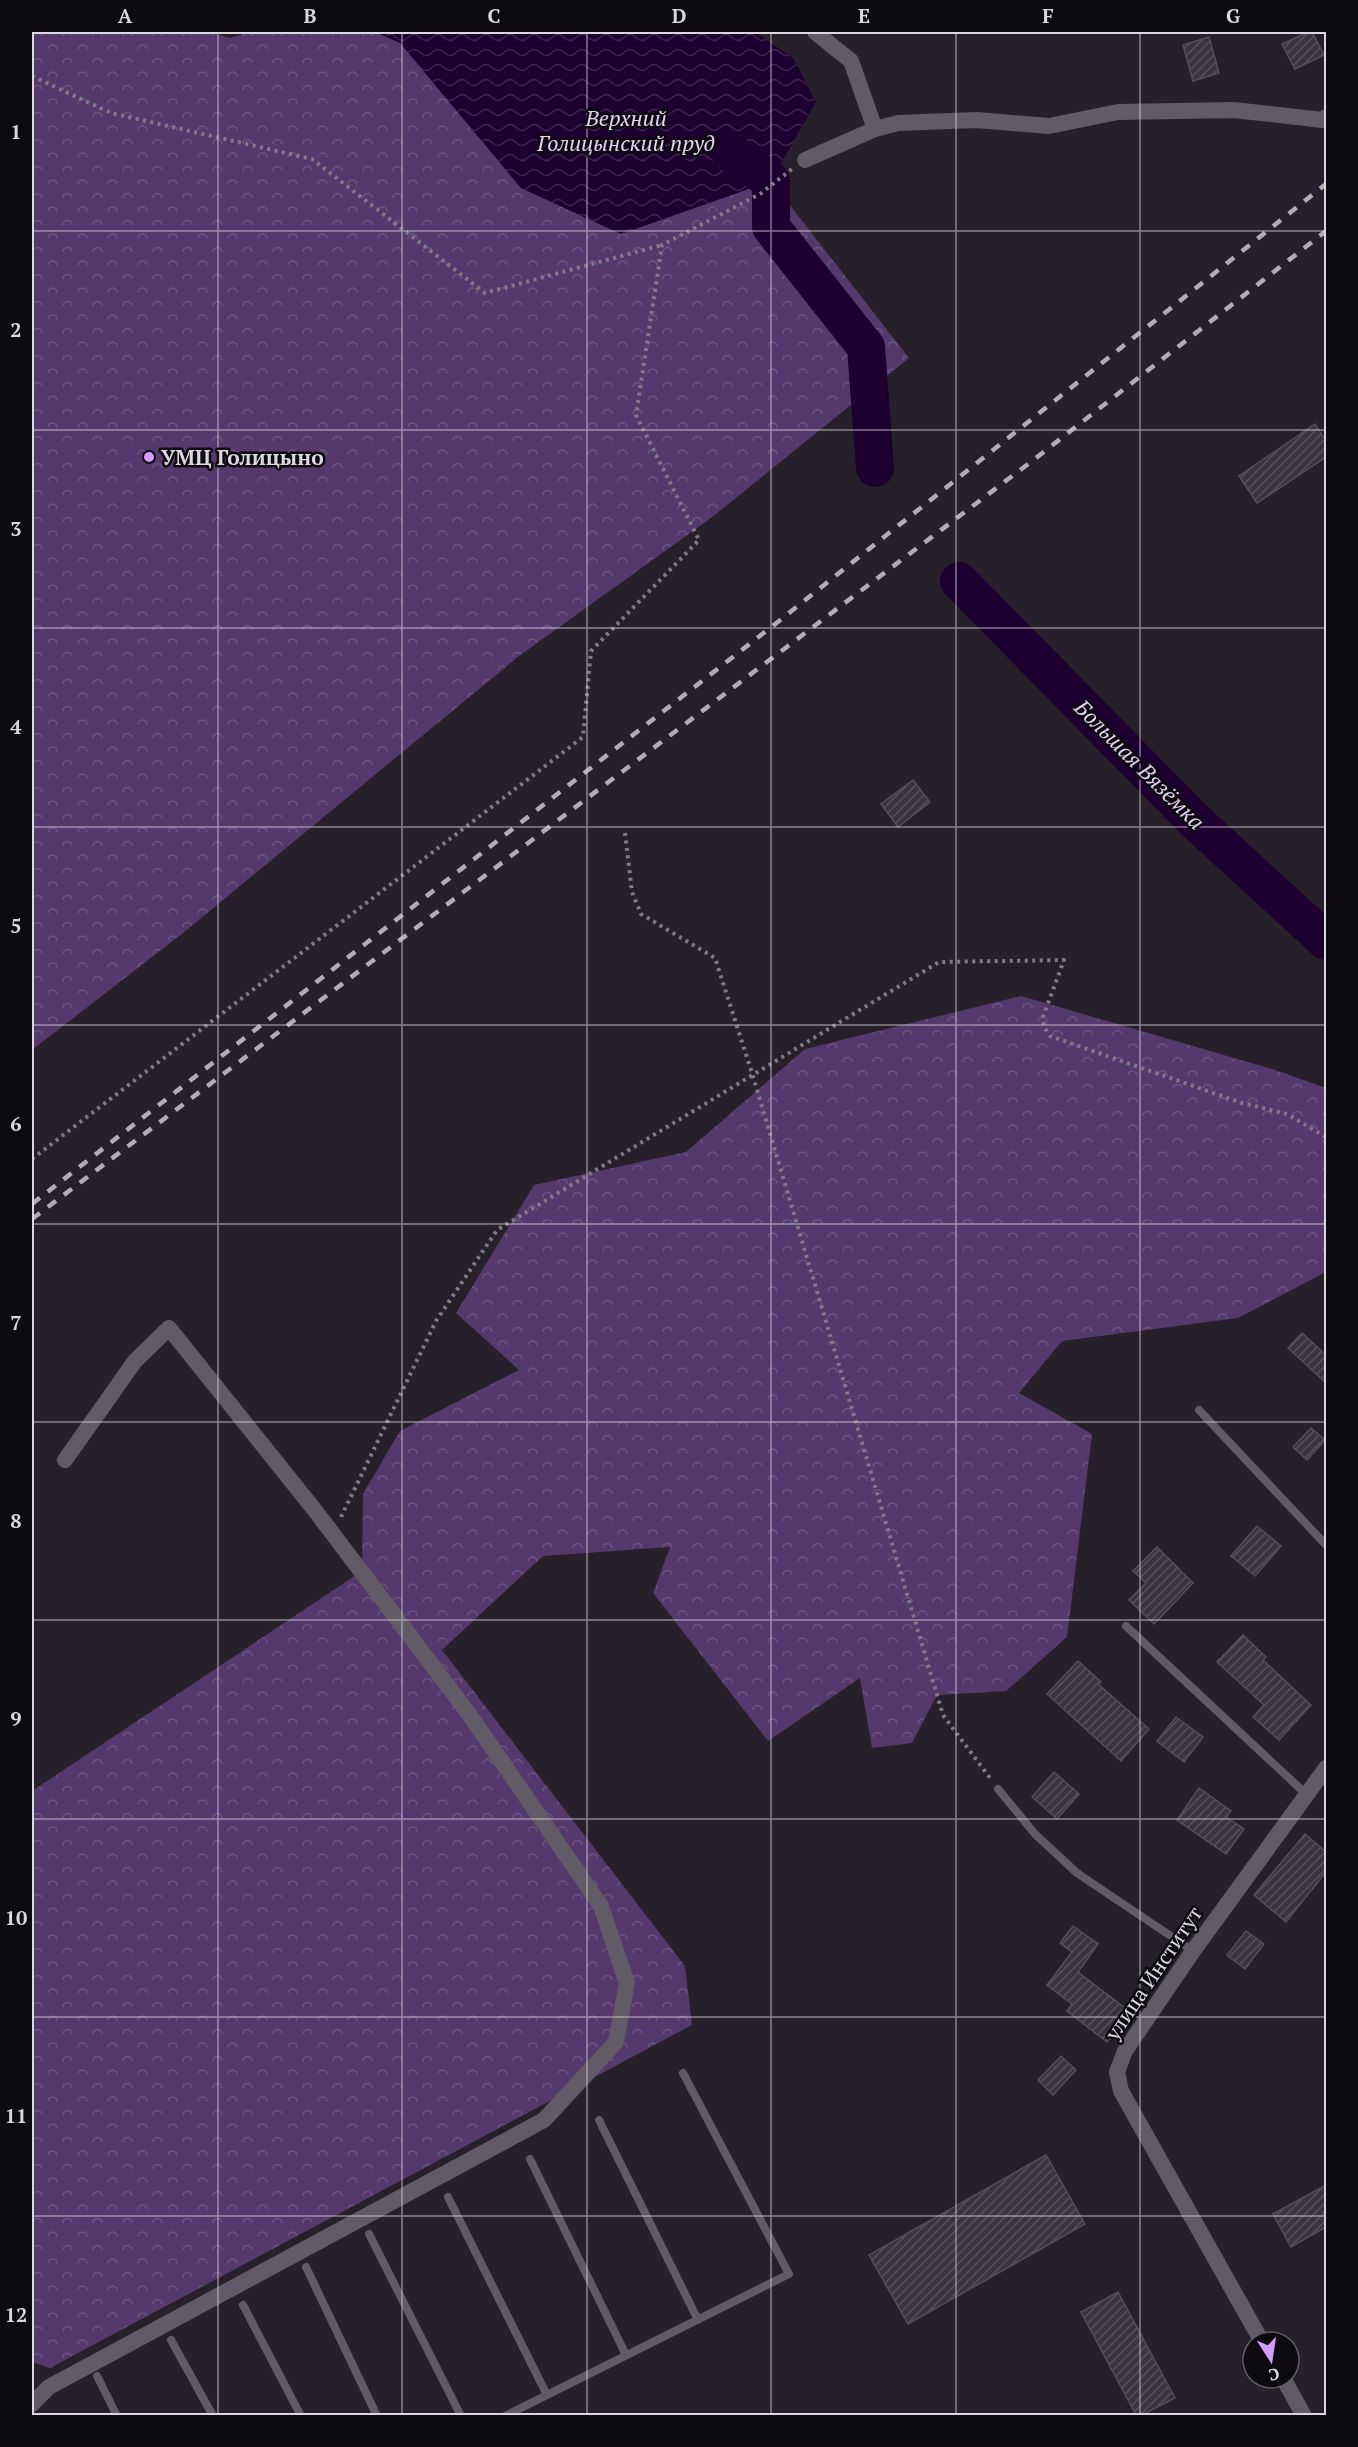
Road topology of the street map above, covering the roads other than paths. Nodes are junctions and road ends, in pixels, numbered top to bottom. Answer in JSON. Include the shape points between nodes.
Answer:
{"nodes":[{"id":1,"x":815,"y":32,"type":"edge"},
{"id":2,"x":1326,"y":117,"type":"edge"},
{"id":3,"x":874,"y":129,"type":"junction"},
{"id":4,"x":805,"y":160,"type":"road end"},
{"id":5,"x":1199,"y":1410,"type":"dead end"},
{"id":6,"x":65,"y":1460,"type":"dead end"},
{"id":7,"x":1326,"y":1545,"type":"edge"},
{"id":8,"x":1126,"y":1626,"type":"dead end"},
{"id":9,"x":1326,"y":1768,"type":"edge"},
{"id":10,"x":998,"y":1789,"type":"road end"},
{"id":11,"x":1306,"y":1794,"type":"junction"},
{"id":12,"x":1193,"y":1951,"type":"junction"},
{"id":13,"x":683,"y":2073,"type":"dead end"},
{"id":14,"x":599,"y":2120,"type":"dead end"},
{"id":15,"x":530,"y":2159,"type":"dead end"},
{"id":16,"x":448,"y":2197,"type":"dead end"},
{"id":17,"x":369,"y":2234,"type":"dead end"},
{"id":18,"x":306,"y":2267,"type":"dead end"},
{"id":19,"x":243,"y":2305,"type":"dead end"},
{"id":20,"x":698,"y":2320,"type":"junction"},
{"id":21,"x":1255,"y":2330,"type":"edge"},
{"id":22,"x":171,"y":2340,"type":"dead end"},
{"id":23,"x":626,"y":2355,"type":"junction"},
{"id":24,"x":97,"y":2376,"type":"dead end"},
{"id":25,"x":1289,"y":2390,"type":"edge"},
{"id":26,"x":547,"y":2395,"type":"junction"},
{"id":27,"x":32,"y":2404,"type":"edge"},
{"id":28,"x":117,"y":2415,"type":"edge"},
{"id":29,"x":213,"y":2415,"type":"edge"},
{"id":30,"x":301,"y":2415,"type":"edge"},
{"id":31,"x":377,"y":2415,"type":"edge"},
{"id":32,"x":461,"y":2415,"type":"edge"},
{"id":33,"x":504,"y":2415,"type":"edge"},
{"id":34,"x":1304,"y":2415,"type":"edge"}],
"edges":[{"from":1,"to":3,"type":"street","via":[[851,62]]},
{"from":2,"to":3,"type":"street","via":[[1323,120],[1234,110],[1118,112],[1049,126],[977,120],[898,123]]},
{"from":3,"to":4,"type":"street"},
{"from":5,"to":7,"type":"lane"},
{"from":6,"to":27,"type":"street","via":[[135,1361],[169,1328],[333,1534],[469,1714],[601,1906],[627,1983],[616,2042],[544,2120],[50,2386]]},
{"from":8,"to":11,"type":"lane"},
{"from":9,"to":11,"type":"street","name":"улица Институт"},
{"from":10,"to":12,"type":"lane","via":[[1035,1834],[1077,1873]]},
{"from":11,"to":12,"type":"street","name":"улица Институт"},
{"from":12,"to":21,"type":"street","name":"улица Институт","via":[[1125,2051],[1116,2072],[1122,2091]]},
{"from":13,"to":20,"type":"lane","via":[[789,2274]]},
{"from":14,"to":20,"type":"lane"},
{"from":15,"to":23,"type":"lane"},
{"from":16,"to":26,"type":"lane"},
{"from":17,"to":32,"type":"lane"},
{"from":18,"to":31,"type":"lane"},
{"from":19,"to":30,"type":"lane"},
{"from":20,"to":23,"type":"lane"},
{"from":22,"to":29,"type":"lane"},
{"from":23,"to":26,"type":"lane"},
{"from":24,"to":28,"type":"lane"},
{"from":25,"to":34,"type":"street"},
{"from":26,"to":33,"type":"lane"}]}
